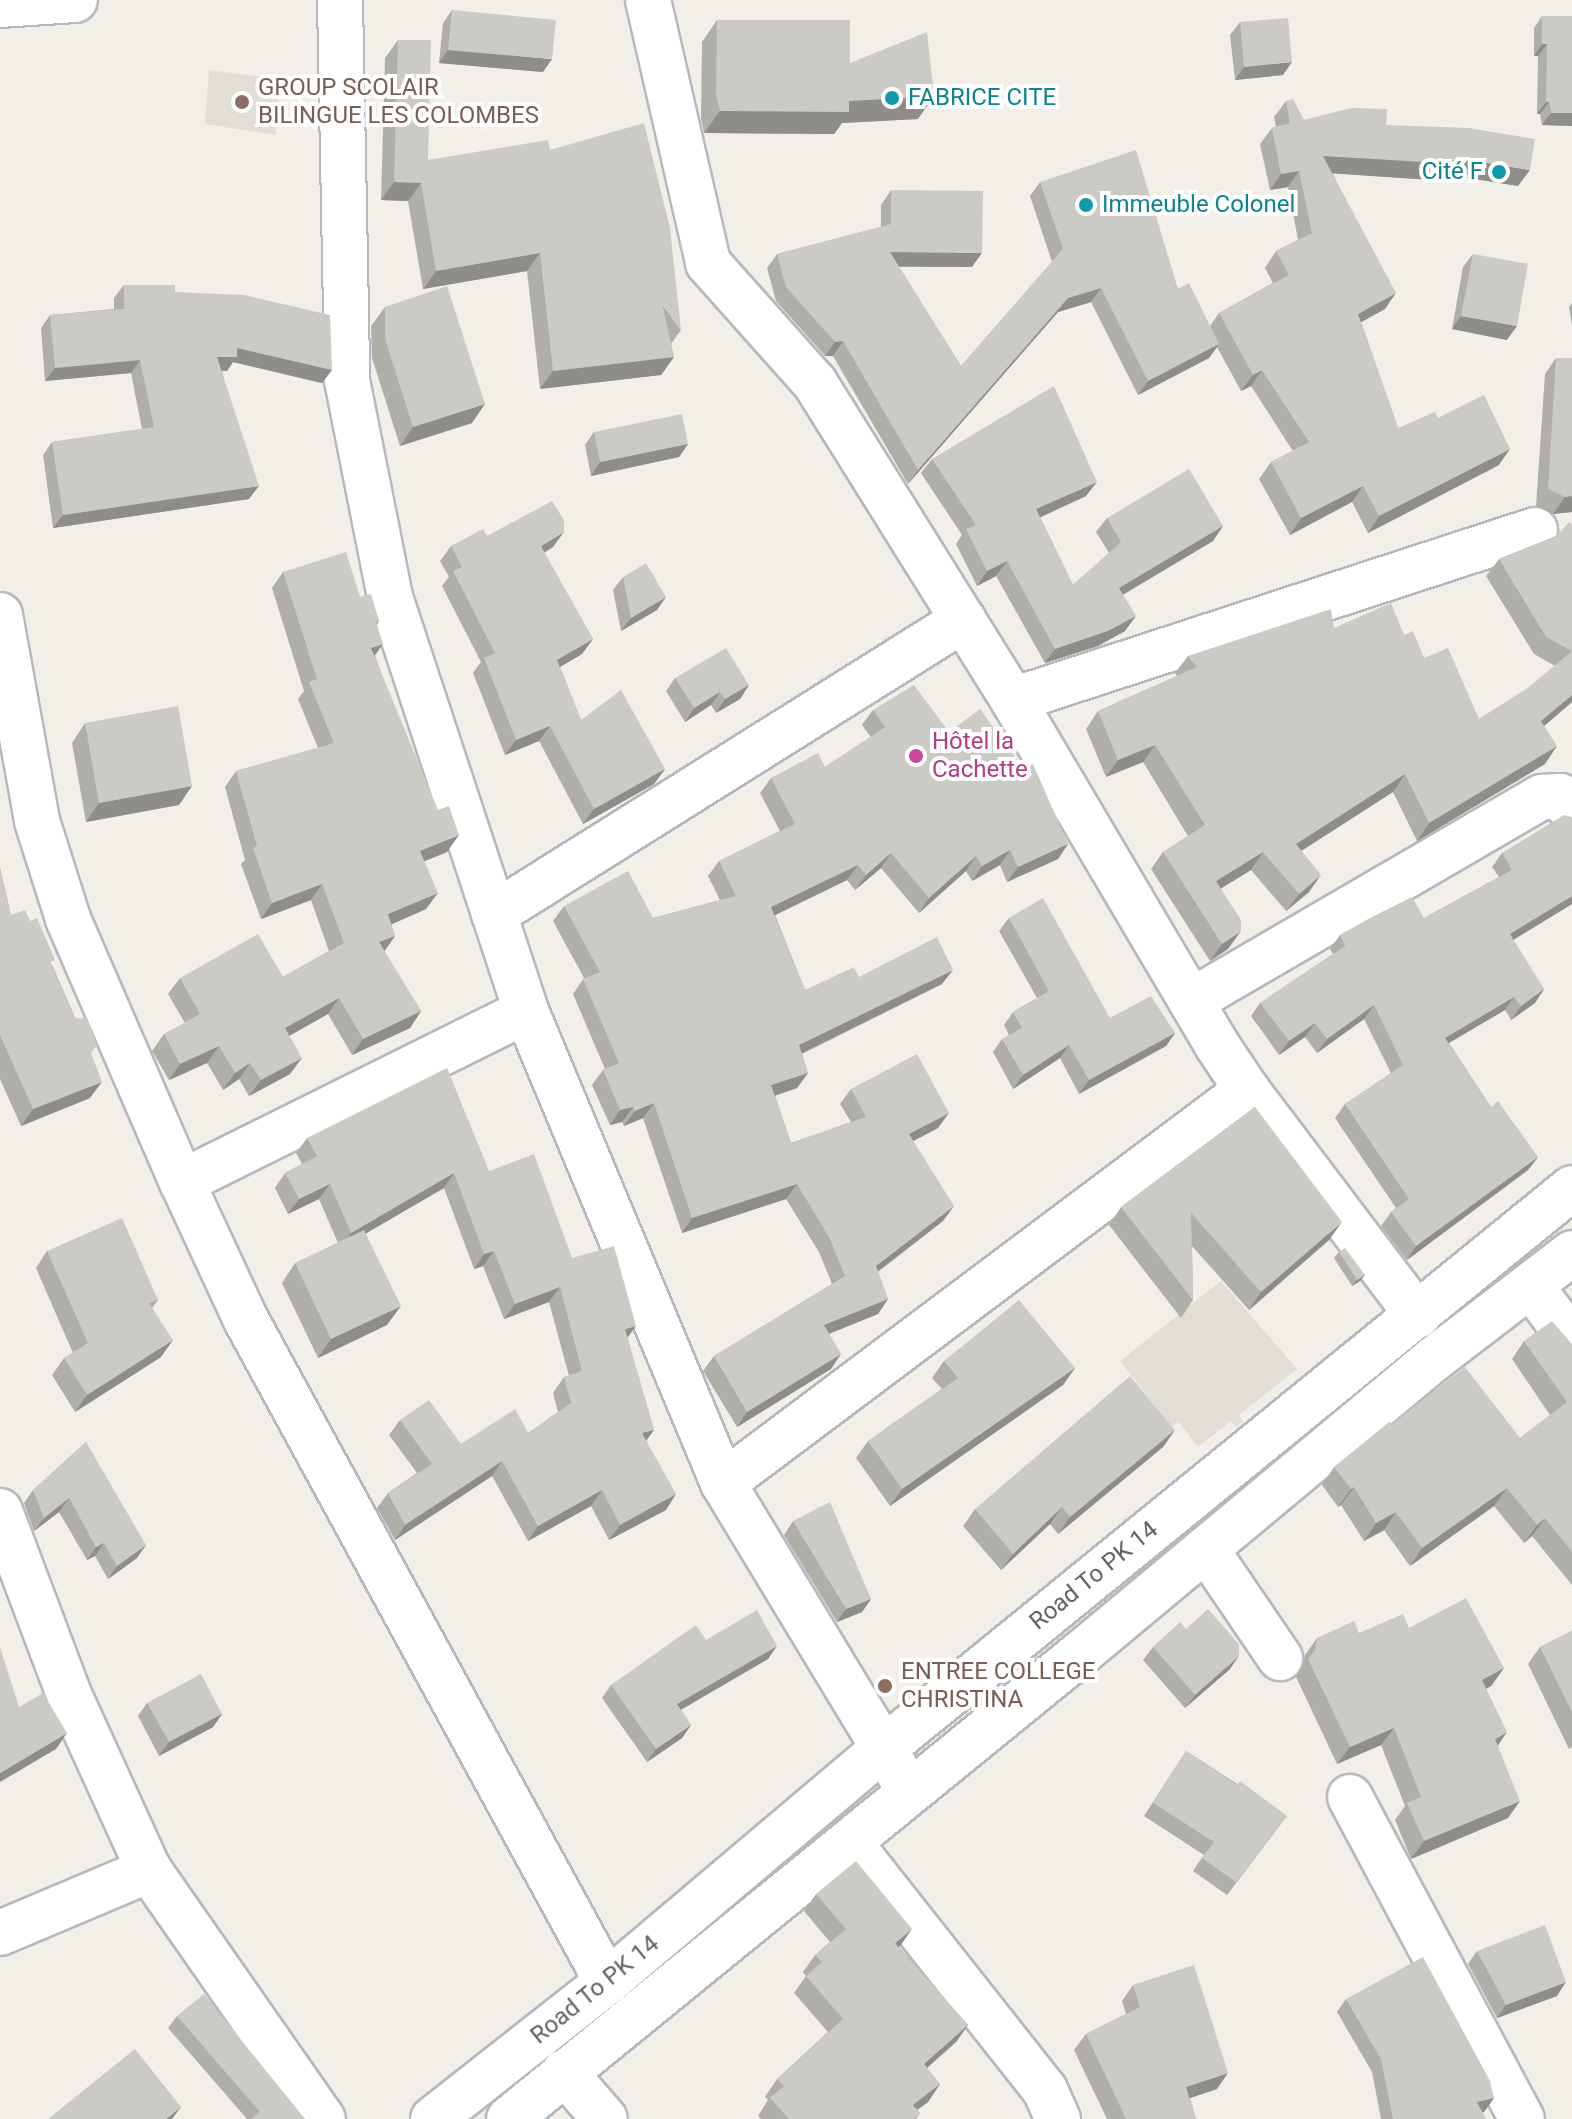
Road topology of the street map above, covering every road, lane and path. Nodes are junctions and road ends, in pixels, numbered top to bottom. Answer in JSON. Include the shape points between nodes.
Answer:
{"nodes":[{"id":1,"x":75,"y":0,"type":"edge"},
{"id":2,"x":340,"y":0,"type":"edge"},
{"id":3,"x":648,"y":0,"type":"edge"},
{"id":4,"x":9,"y":3,"type":"edge"},
{"id":5,"x":1535,"y":530,"type":"dead end"},
{"id":6,"x":0,"y":615,"type":"edge"},
{"id":7,"x":963,"y":620,"type":"junction"},
{"id":8,"x":1013,"y":700,"type":"junction"},
{"id":9,"x":1572,"y":811,"type":"edge"},
{"id":10,"x":494,"y":914,"type":"junction"},
{"id":11,"x":1191,"y":1001,"type":"junction"},
{"id":12,"x":526,"y":1011,"type":"junction"},
{"id":13,"x":1247,"y":1090,"type":"junction"},
{"id":14,"x":182,"y":1182,"type":"junction"},
{"id":15,"x":1572,"y":1188,"type":"edge"},
{"id":16,"x":1572,"y":1253,"type":"edge"},
{"id":17,"x":1531,"y":1286,"type":"junction"},
{"id":18,"x":1418,"y":1316,"type":"junction"},
{"id":19,"x":1572,"y":1341,"type":"edge"},
{"id":20,"x":723,"y":1483,"type":"junction"},
{"id":21,"x":0,"y":1511,"type":"edge"},
{"id":22,"x":1206,"y":1549,"type":"junction"},
{"id":23,"x":1280,"y":1658,"type":"dead end"},
{"id":24,"x":884,"y":1748,"type":"junction"},
{"id":25,"x":909,"y":1790,"type":"junction"},
{"id":26,"x":1350,"y":1797,"type":"dead end"},
{"id":27,"x":849,"y":1842,"type":"junction"},
{"id":28,"x":149,"y":1870,"type":"junction"},
{"id":29,"x":0,"y":1933,"type":"edge"},
{"id":30,"x":607,"y":1982,"type":"junction"},
{"id":31,"x":564,"y":2072,"type":"junction"},
{"id":32,"x":323,"y":2119,"type":"edge"},
{"id":33,"x":433,"y":2119,"type":"edge"},
{"id":34,"x":509,"y":2119,"type":"edge"},
{"id":35,"x":605,"y":2119,"type":"edge"},
{"id":36,"x":1058,"y":2119,"type":"edge"},
{"id":37,"x":1522,"y":2119,"type":"edge"}],
"edges":[{"from":1,"to":4,"type":"street"},
{"from":2,"to":10,"type":"street","via":[[347,380],[390,597]]},
{"from":3,"to":7,"type":"street","via":[[708,263],[815,383]]},
{"from":5,"to":8,"type":"street"},
{"from":6,"to":14,"type":"street","via":[[37,821],[68,919]]},
{"from":7,"to":8,"type":"street"},
{"from":7,"to":10,"type":"street"},
{"from":8,"to":11,"type":"street"},
{"from":9,"to":11,"type":"street","via":[[1560,796],[1542,797]]},
{"from":10,"to":12,"type":"street"},
{"from":11,"to":13,"type":"street"},
{"from":12,"to":14,"type":"street"},
{"from":12,"to":20,"type":"street"},
{"from":13,"to":18,"type":"street"},
{"from":13,"to":20,"type":"street"},
{"from":14,"to":30,"type":"street","via":[[245,1318]]},
{"from":15,"to":18,"type":"street","name":"Road To PK 14"},
{"from":16,"to":17,"type":"street","name":"Road To PK 14"},
{"from":17,"to":19,"type":"street"},
{"from":17,"to":22,"type":"street","name":"Road To PK 14","via":[[1434,1359]]},
{"from":18,"to":24,"type":"street","name":"Road To PK 14"},
{"from":20,"to":24,"type":"street"},
{"from":21,"to":28,"type":"street","via":[[70,1697]]},
{"from":22,"to":23,"type":"street"},
{"from":22,"to":25,"type":"street","name":"Road To PK 14"},
{"from":24,"to":25,"type":"street"},
{"from":24,"to":30,"type":"street","name":"Road To PK 14"},
{"from":25,"to":27,"type":"street","name":"Road To PK 14"},
{"from":26,"to":37,"type":"street"},
{"from":27,"to":31,"type":"street","name":"Road To PK 14"},
{"from":27,"to":36,"type":"street","via":[[1045,2090]]},
{"from":28,"to":29,"type":"street"},
{"from":28,"to":32,"type":"street"},
{"from":30,"to":33,"type":"street","name":"Road To PK 14"},
{"from":31,"to":34,"type":"street","name":"Road To PK 14"},
{"from":31,"to":35,"type":"street"}]}
